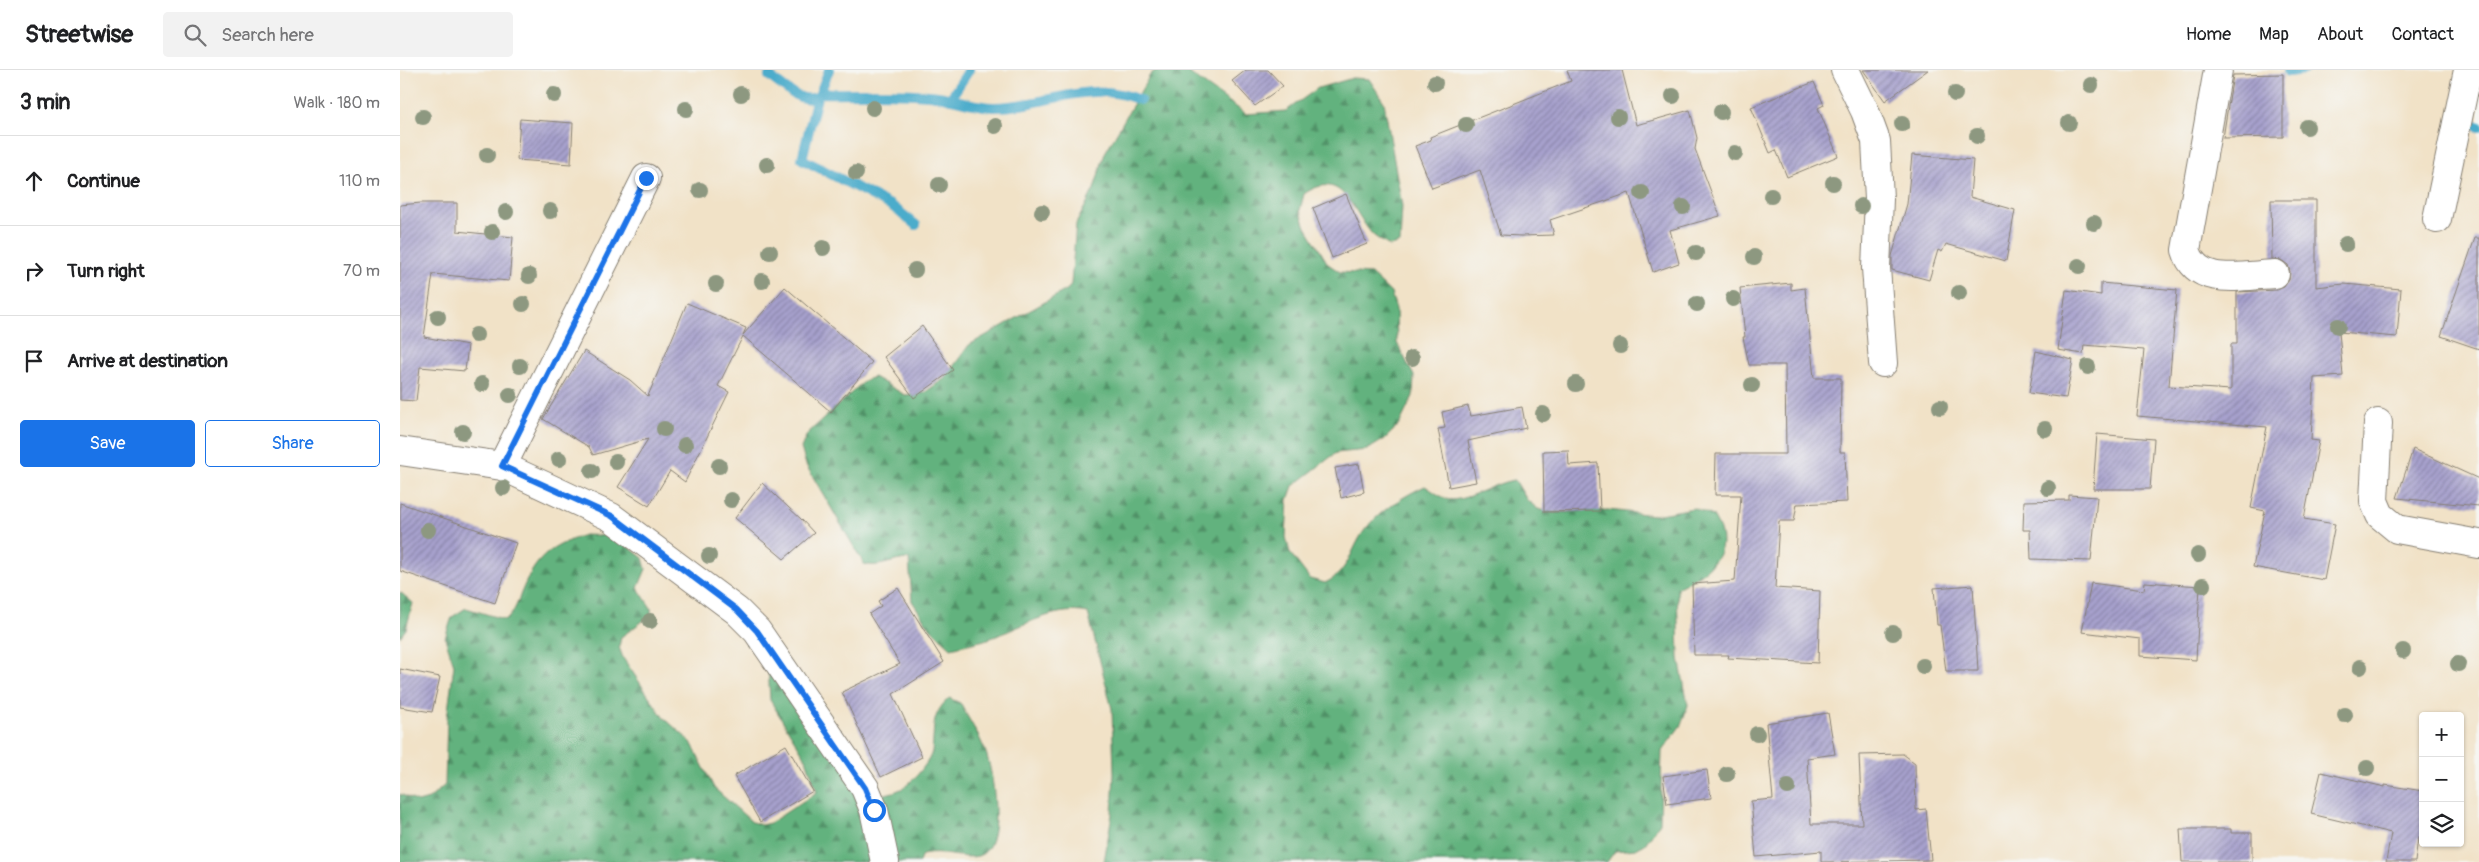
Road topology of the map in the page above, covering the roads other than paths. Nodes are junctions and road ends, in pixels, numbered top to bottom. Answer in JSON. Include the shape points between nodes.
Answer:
{"nodes":[{"id":1,"x":1845,"y":70,"type":"edge"},
{"id":2,"x":2218,"y":70,"type":"edge"},
{"id":3,"x":2468,"y":70,"type":"edge"},
{"id":4,"x":646,"y":178,"type":"dead end"},
{"id":5,"x":2437,"y":219,"type":"dead end"},
{"id":6,"x":2276,"y":274,"type":"dead end"},
{"id":7,"x":1883,"y":363,"type":"dead end"},
{"id":8,"x":2378,"y":423,"type":"dead end"},
{"id":9,"x":400,"y":451,"type":"edge"},
{"id":10,"x":502,"y":466,"type":"junction"},
{"id":11,"x":2479,"y":544,"type":"edge"},
{"id":12,"x":885,"y":862,"type":"edge"}],
"edges":[{"from":1,"to":7,"type":"street","via":[[1876,141],[1879,199],[1876,268]]},
{"from":2,"to":6,"type":"street","via":[[2186,250],[2189,261],[2200,272],[2213,276]]},
{"from":3,"to":5,"type":"street"},
{"from":4,"to":10,"type":"street"},
{"from":8,"to":11,"type":"street","via":[[2374,501],[2380,515],[2397,528]]},
{"from":9,"to":10,"type":"street"},
{"from":10,"to":12,"type":"street","via":[[612,516],[737,610],[757,631],[865,788],[874,810]]}]}
